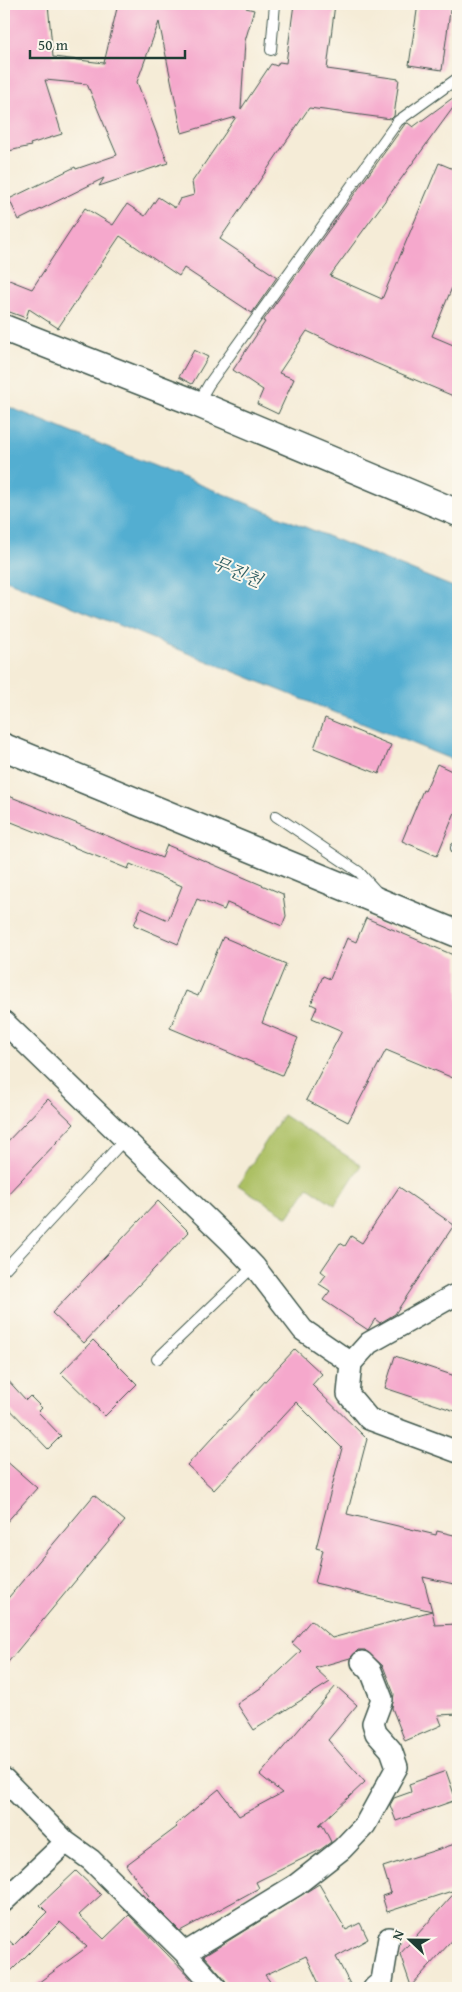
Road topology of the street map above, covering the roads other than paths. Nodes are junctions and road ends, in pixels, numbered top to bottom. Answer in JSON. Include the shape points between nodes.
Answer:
{"nodes":[{"id":1,"x":275,"y":4,"type":"edge"},
{"id":2,"x":271,"y":50,"type":"dead end"},
{"id":3,"x":458,"y":78,"type":"edge"},
{"id":4,"x":4,"y":328,"type":"edge"},
{"id":5,"x":198,"y":404,"type":"junction"},
{"id":6,"x":458,"y":514,"type":"edge"},
{"id":7,"x":4,"y":747,"type":"edge"},
{"id":8,"x":276,"y":816,"type":"dead end"},
{"id":9,"x":388,"y":905,"type":"junction"},
{"id":10,"x":458,"y":934,"type":"edge"},
{"id":11,"x":4,"y":1022,"type":"edge"},
{"id":12,"x":125,"y":1139,"type":"junction"},
{"id":13,"x":254,"y":1266,"type":"junction"},
{"id":14,"x":4,"y":1270,"type":"edge"},
{"id":15,"x":458,"y":1296,"type":"edge"},
{"id":16,"x":157,"y":1359,"type":"dead end"},
{"id":17,"x":351,"y":1363,"type":"junction"},
{"id":18,"x":458,"y":1452,"type":"edge"},
{"id":19,"x":362,"y":1662,"type":"dead end"},
{"id":20,"x":4,"y":1779,"type":"edge"},
{"id":21,"x":66,"y":1842,"type":"junction"},
{"id":22,"x":4,"y":1901,"type":"edge"},
{"id":23,"x":389,"y":1938,"type":"dead end"},
{"id":24,"x":185,"y":1953,"type":"junction"},
{"id":25,"x":216,"y":1988,"type":"edge"},
{"id":26,"x":374,"y":1988,"type":"edge"}],
"edges":[{"from":1,"to":2,"type":"lane"},
{"from":3,"to":5,"type":"lane","via":[[398,122],[209,384]]},
{"from":4,"to":5,"type":"street"},
{"from":5,"to":6,"type":"street"},
{"from":7,"to":9,"type":"street"},
{"from":8,"to":9,"type":"lane","via":[[359,872]]},
{"from":9,"to":10,"type":"street"},
{"from":11,"to":12,"type":"street"},
{"from":12,"to":13,"type":"street"},
{"from":12,"to":14,"type":"lane"},
{"from":13,"to":16,"type":"lane"},
{"from":13,"to":17,"type":"street","via":[[302,1330]]},
{"from":15,"to":17,"type":"street","via":[[369,1343]]},
{"from":17,"to":18,"type":"street","via":[[348,1394],[369,1419]]},
{"from":19,"to":24,"type":"street","via":[[371,1671],[382,1699],[372,1723],[391,1750],[397,1767],[365,1825],[296,1885]]},
{"from":20,"to":21,"type":"street"},
{"from":21,"to":22,"type":"street"},
{"from":21,"to":24,"type":"street","via":[[91,1860]]},
{"from":23,"to":26,"type":"street","via":[[382,1981]]},
{"from":24,"to":25,"type":"street"}]}
